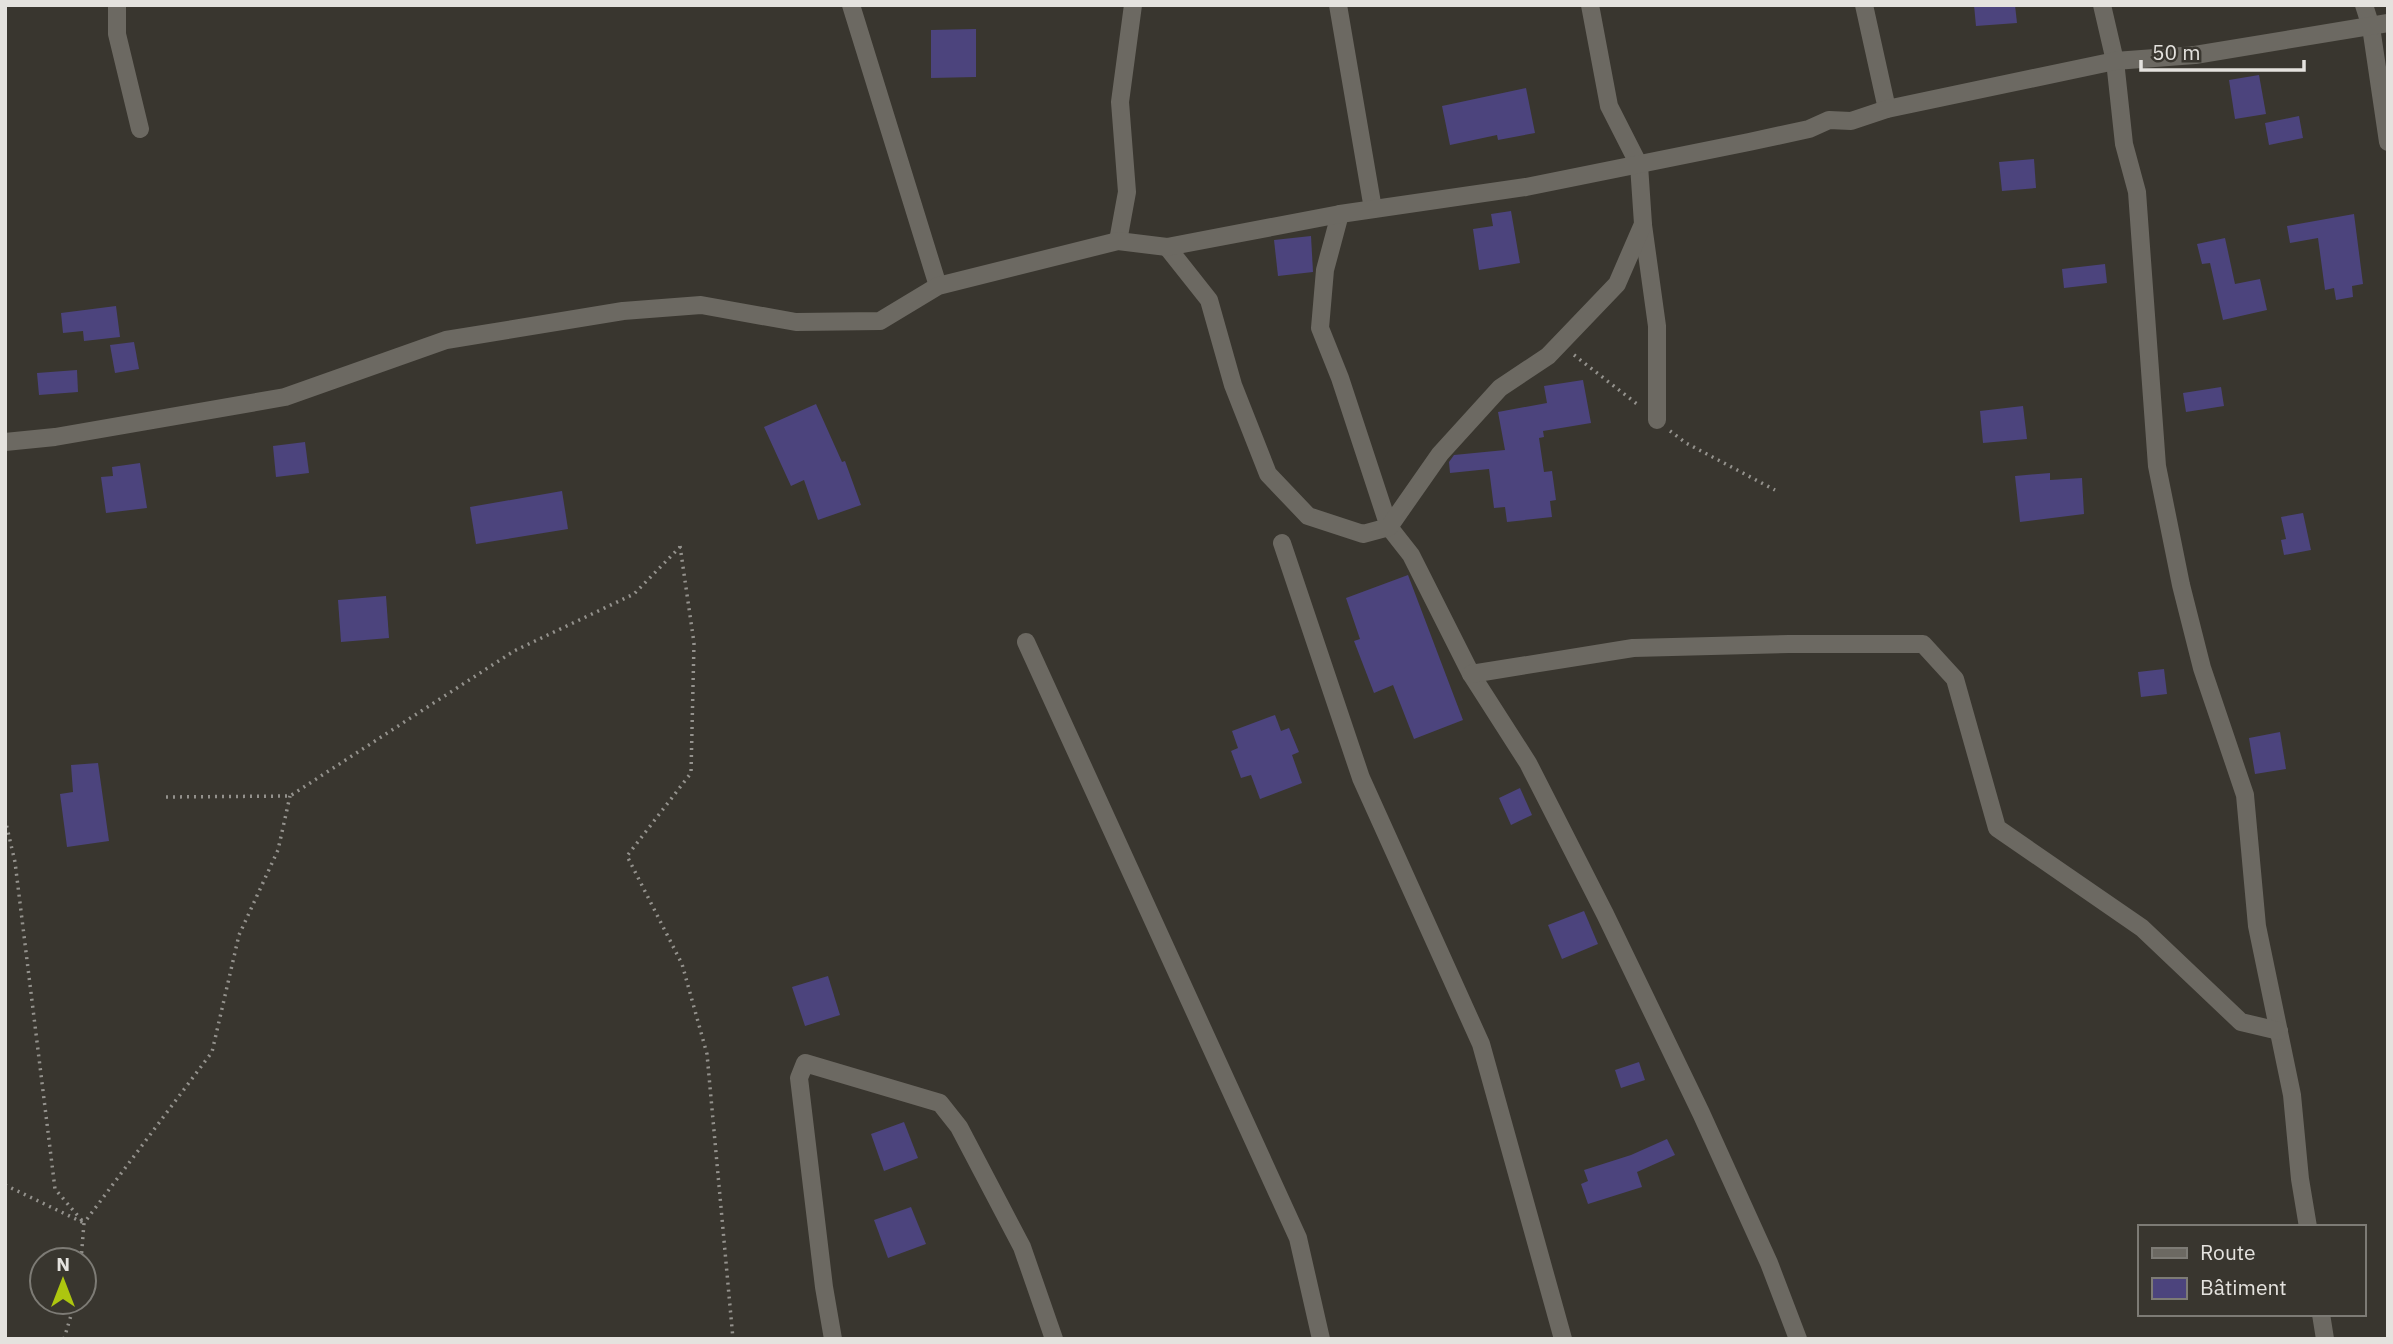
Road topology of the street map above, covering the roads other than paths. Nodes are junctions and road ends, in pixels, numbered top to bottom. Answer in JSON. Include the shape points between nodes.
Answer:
{"nodes":[{"id":1,"x":117,"y":5,"type":"edge"},
{"id":2,"x":851,"y":5,"type":"edge"},
{"id":3,"x":1133,"y":5,"type":"edge"},
{"id":4,"x":1338,"y":5,"type":"edge"},
{"id":5,"x":1590,"y":5,"type":"edge"},
{"id":6,"x":1864,"y":5,"type":"edge"},
{"id":7,"x":2102,"y":5,"type":"edge"},
{"id":8,"x":2364,"y":5,"type":"edge"},
{"id":9,"x":2379,"y":25,"type":"edge"},
{"id":10,"x":2115,"y":61,"type":"junction"},
{"id":11,"x":1887,"y":109,"type":"junction"},
{"id":12,"x":140,"y":129,"type":"dead end"},
{"id":13,"x":2388,"y":142,"type":"edge"},
{"id":14,"x":1639,"y":165,"type":"junction"},
{"id":15,"x":1373,"y":209,"type":"junction"},
{"id":16,"x":1340,"y":214,"type":"junction"},
{"id":17,"x":1643,"y":224,"type":"junction"},
{"id":18,"x":1118,"y":241,"type":"junction"},
{"id":19,"x":1167,"y":247,"type":"junction"},
{"id":20,"x":938,"y":286,"type":"junction"},
{"id":21,"x":1657,"y":420,"type":"dead end"},
{"id":22,"x":5,"y":442,"type":"edge"},
{"id":23,"x":1389,"y":527,"type":"junction"},
{"id":24,"x":1282,"y":542,"type":"dead end"},
{"id":25,"x":1026,"y":642,"type":"dead end"},
{"id":26,"x":1471,"y":674,"type":"junction"},
{"id":27,"x":2278,"y":1031,"type":"junction"},
{"id":28,"x":2308,"y":1225,"type":"edge"},
{"id":29,"x":2321,"y":1316,"type":"edge"},
{"id":30,"x":833,"y":1339,"type":"edge"},
{"id":31,"x":1054,"y":1339,"type":"edge"},
{"id":32,"x":1321,"y":1339,"type":"edge"},
{"id":33,"x":1563,"y":1339,"type":"edge"},
{"id":34,"x":1798,"y":1339,"type":"edge"},
{"id":35,"x":2325,"y":1339,"type":"edge"}],
"edges":[{"from":1,"to":12,"type":"street","via":[[117,34]]},
{"from":2,"to":20,"type":"street"},
{"from":3,"to":18,"type":"street","via":[[1120,102],[1127,192]]},
{"from":4,"to":15,"type":"street"},
{"from":5,"to":14,"type":"street","via":[[1609,106]]},
{"from":6,"to":11,"type":"street"},
{"from":7,"to":10,"type":"street"},
{"from":8,"to":9,"type":"street"},
{"from":9,"to":10,"type":"street","via":[[2195,55]]},
{"from":9,"to":13,"type":"street"},
{"from":10,"to":11,"type":"street"},
{"from":10,"to":27,"type":"street","via":[[2124,145],[2137,192],[2157,466],[2202,668],[2245,795],[2257,926]]},
{"from":11,"to":14,"type":"street","via":[[1851,121],[1829,120],[1809,129]]},
{"from":14,"to":15,"type":"street"},
{"from":14,"to":17,"type":"street"},
{"from":15,"to":16,"type":"street"},
{"from":16,"to":19,"type":"street"},
{"from":16,"to":23,"type":"street","via":[[1325,270],[1320,328]]},
{"from":17,"to":21,"type":"street","via":[[1657,326]]},
{"from":17,"to":23,"type":"street","via":[[1617,284],[1548,356],[1500,388],[1440,454]]},
{"from":18,"to":19,"type":"street"},
{"from":18,"to":20,"type":"street"},
{"from":19,"to":23,"type":"street","via":[[1209,300],[1233,384],[1268,474],[1308,516],[1363,534]]},
{"from":20,"to":22,"type":"street","via":[[880,321],[796,322],[701,305],[623,311],[446,340],[285,397]]},
{"from":23,"to":26,"type":"street","via":[[1411,555]]},
{"from":24,"to":33,"type":"street","via":[[1361,778],[1481,1044]]},
{"from":25,"to":32,"type":"street","via":[[1298,1238]]},
{"from":26,"to":27,"type":"street","via":[[1633,648],[1923,644],[1955,679],[1997,828],[2142,928],[2241,1022]]},
{"from":26,"to":34,"type":"street","via":[[1528,763],[1605,914],[1701,1113]]},
{"from":27,"to":28,"type":"street","via":[[2292,1095]]},
{"from":29,"to":35,"type":"street"},
{"from":30,"to":31,"type":"street","via":[[799,1078],[804,1063],[940,1102],[959,1127],[1022,1247]]}]}
